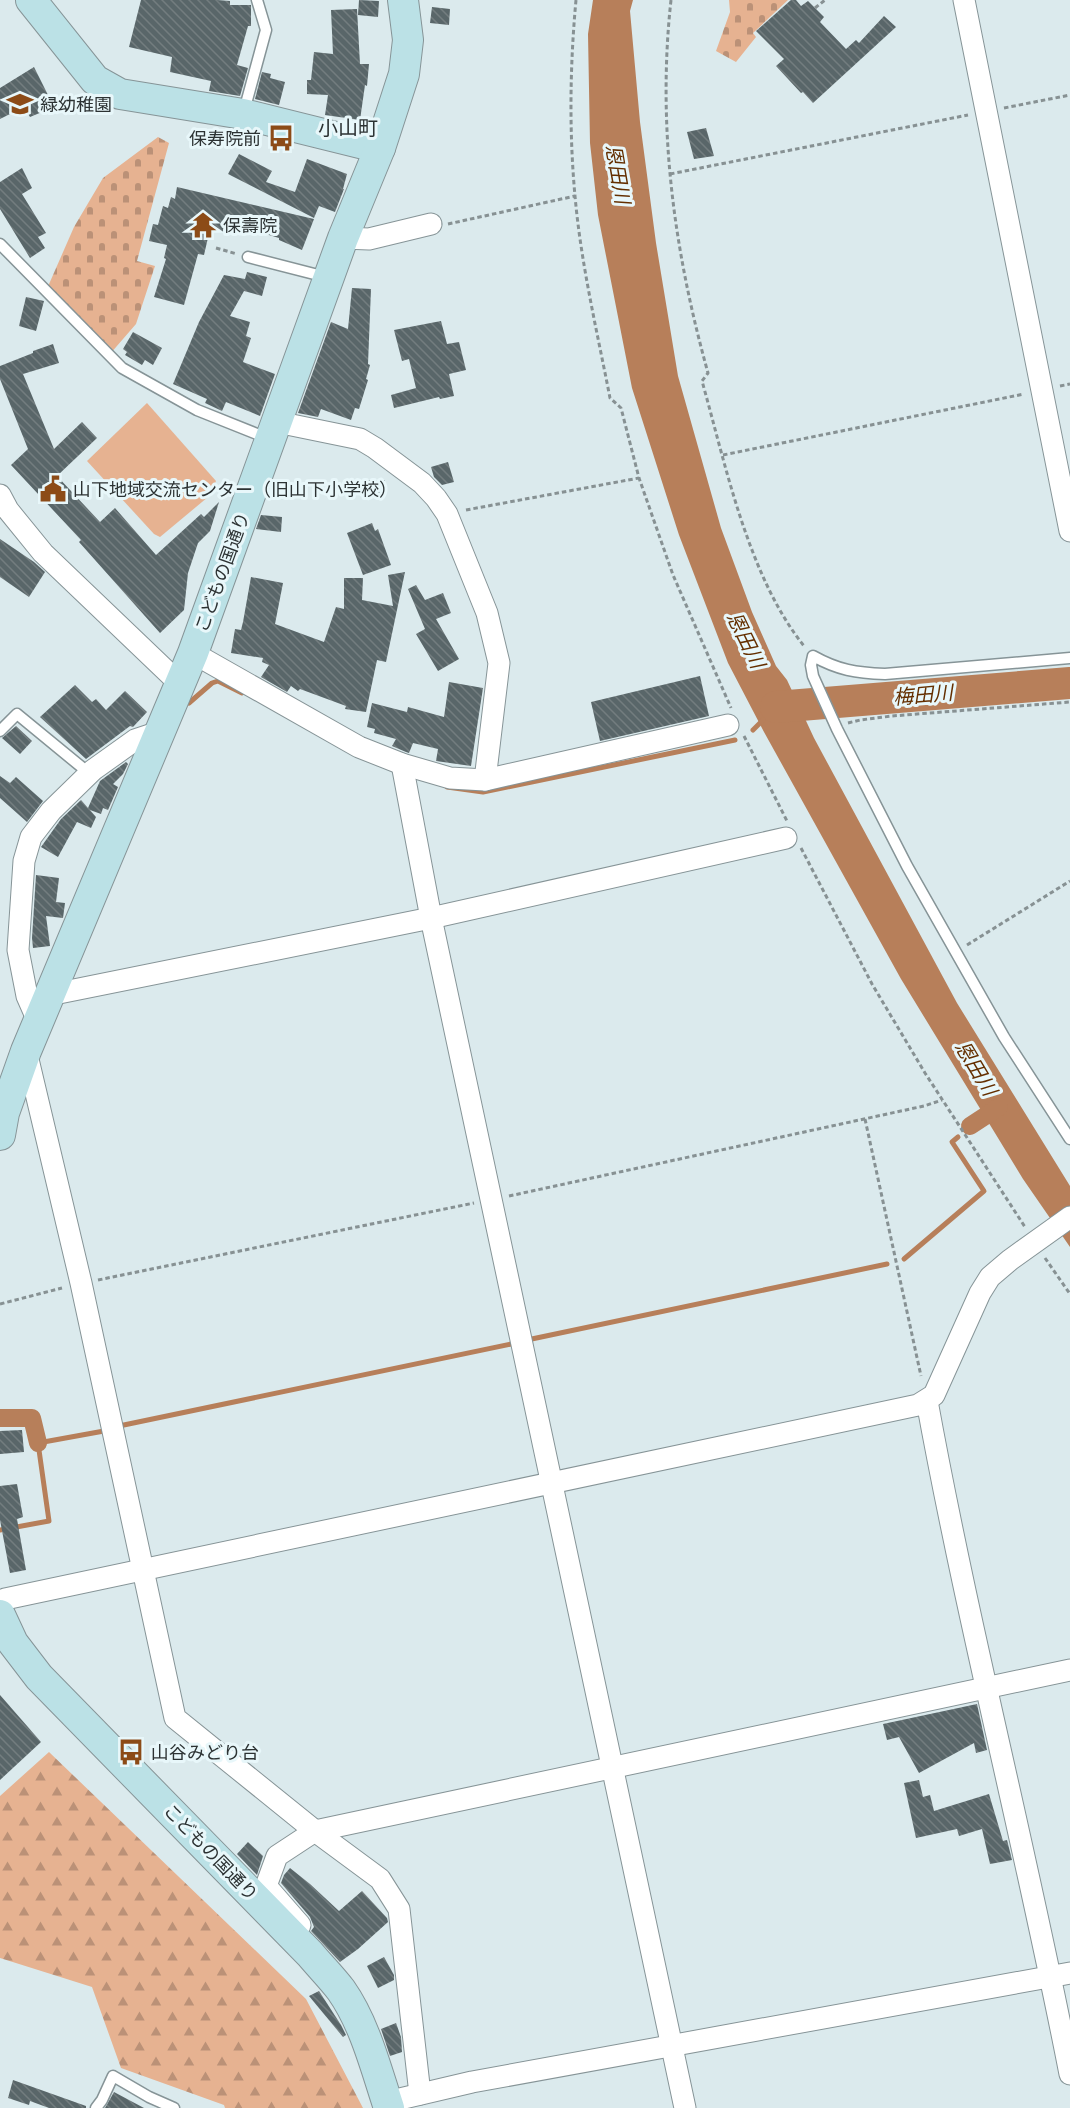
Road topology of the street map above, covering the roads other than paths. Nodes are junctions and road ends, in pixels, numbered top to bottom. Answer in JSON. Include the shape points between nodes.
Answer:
{"nodes":[{"id":1,"x":31,"y":0,"type":"edge"},
{"id":2,"x":257,"y":0,"type":"edge"},
{"id":3,"x":403,"y":0,"type":"edge"},
{"id":4,"x":963,"y":0,"type":"edge"},
{"id":5,"x":243,"y":114,"type":"junction"},
{"id":6,"x":380,"y":148,"type":"junction"},
{"id":7,"x":431,"y":224,"type":"road end"},
{"id":8,"x":343,"y":238,"type":"junction"},
{"id":9,"x":0,"y":244,"type":"edge"},
{"id":10,"x":248,"y":257,"type":"road end"},
{"id":11,"x":328,"y":278,"type":"junction"},
{"id":12,"x":274,"y":431,"type":"junction"},
{"id":13,"x":0,"y":495,"type":"edge"},
{"id":14,"x":1070,"y":531,"type":"edge"},
{"id":15,"x":193,"y":653,"type":"junction"},
{"id":16,"x":1070,"y":657,"type":"edge"},
{"id":17,"x":180,"y":684,"type":"junction"},
{"id":18,"x":735,"y":724,"type":"road end"},
{"id":19,"x":0,"y":731,"type":"edge"},
{"id":20,"x":162,"y":731,"type":"junction"},
{"id":21,"x":402,"y":764,"type":"junction"},
{"id":22,"x":90,"y":774,"type":"junction"},
{"id":23,"x":485,"y":780,"type":"junction"},
{"id":24,"x":791,"y":835,"type":"road end"},
{"id":25,"x":431,"y":918,"type":"junction"},
{"id":26,"x":44,"y":1008,"type":"junction"},
{"id":27,"x":26,"y":1051,"type":"junction"},
{"id":28,"x":0,"y":1135,"type":"edge"},
{"id":29,"x":1070,"y":1139,"type":"edge"},
{"id":30,"x":1070,"y":1217,"type":"edge"},
{"id":31,"x":927,"y":1401,"type":"junction"},
{"id":32,"x":551,"y":1482,"type":"junction"},
{"id":33,"x":142,"y":1569,"type":"junction"},
{"id":34,"x":0,"y":1604,"type":"edge"},
{"id":35,"x":0,"y":1615,"type":"edge"},
{"id":36,"x":1070,"y":1670,"type":"edge"},
{"id":37,"x":986,"y":1688,"type":"junction"},
{"id":38,"x":612,"y":1767,"type":"junction"},
{"id":39,"x":315,"y":1831,"type":"junction"},
{"id":40,"x":310,"y":1953,"type":"junction"},
{"id":41,"x":1060,"y":1975,"type":"edge"},
{"id":42,"x":672,"y":2045,"type":"junction"},
{"id":43,"x":1070,"y":2073,"type":"edge"},
{"id":44,"x":420,"y":2094,"type":"junction"},
{"id":45,"x":388,"y":2105,"type":"edge"},
{"id":46,"x":96,"y":2108,"type":"edge"},
{"id":47,"x":174,"y":2108,"type":"edge"},
{"id":48,"x":685,"y":2108,"type":"edge"}],
"edges":[{"from":1,"to":5,"type":"main road","via":[[95,80],[120,94]]},
{"from":2,"to":5,"type":"lane","via":[[266,30]]},
{"from":3,"to":6,"type":"main road","name":"こどもの国通り","via":[[408,40],[404,74]]},
{"from":4,"to":14,"type":"street"},
{"from":5,"to":6,"type":"main road"},
{"from":6,"to":8,"type":"main road","name":"こどもの国通り"},
{"from":7,"to":8,"type":"street","via":[[369,239]]},
{"from":8,"to":11,"type":"main road","name":"こどもの国通り"},
{"from":9,"to":12,"type":"lane","via":[[122,368],[197,410]]},
{"from":10,"to":11,"type":"lane"},
{"from":11,"to":12,"type":"main road","name":"こどもの国通り"},
{"from":12,"to":15,"type":"main road","name":"こどもの国通り"},
{"from":12,"to":23,"type":"street","via":[[360,439],[422,483],[447,514],[487,613],[499,663]]},
{"from":13,"to":17,"type":"street","via":[[43,553]]},
{"from":15,"to":17,"type":"main road","name":"こどもの国通り"},
{"from":15,"to":21,"type":"street","via":[[359,747]]},
{"from":16,"to":29,"type":"lane","via":[[885,674],[839,669],[813,656],[811,665],[835,724],[954,952]]},
{"from":17,"to":20,"type":"main road","name":"こどもの国通り"},
{"from":18,"to":23,"type":"street"},
{"from":19,"to":22,"type":"lane","via":[[17,714]]},
{"from":20,"to":22,"type":"street","via":[[135,740]]},
{"from":20,"to":26,"type":"main road","name":"こどもの国通り"},
{"from":21,"to":23,"type":"street","via":[[450,778]]},
{"from":21,"to":25,"type":"street"},
{"from":22,"to":26,"type":"street","via":[[51,811],[31,837],[24,861],[18,950],[27,996]]},
{"from":24,"to":25,"type":"street"},
{"from":25,"to":26,"type":"street"},
{"from":25,"to":32,"type":"street"},
{"from":26,"to":27,"type":"main road","name":"こどもの国通り"},
{"from":27,"to":28,"type":"main road","name":"こどもの国通り"},
{"from":27,"to":33,"type":"street"},
{"from":30,"to":31,"type":"street","via":[[1032,1237],[990,1277],[934,1395]]},
{"from":31,"to":32,"type":"street"},
{"from":31,"to":37,"type":"street"},
{"from":32,"to":33,"type":"street"},
{"from":32,"to":38,"type":"street"},
{"from":33,"to":34,"type":"street","via":[[6,1599]]},
{"from":33,"to":39,"type":"street","via":[[174,1718]]},
{"from":35,"to":40,"type":"main road","name":"こどもの国通り","via":[[13,1643],[39,1677]]},
{"from":36,"to":37,"type":"street"},
{"from":37,"to":38,"type":"street"},
{"from":37,"to":41,"type":"street"},
{"from":38,"to":39,"type":"street"},
{"from":38,"to":42,"type":"street"},
{"from":39,"to":40,"type":"street","via":[[278,1856],[266,1886],[302,1926]]},
{"from":39,"to":44,"type":"street","via":[[380,1879],[399,1909]]},
{"from":40,"to":45,"type":"main road","name":"こどもの国通り","via":[[351,2007],[372,2054]]},
{"from":41,"to":42,"type":"street"},
{"from":41,"to":43,"type":"street"},
{"from":42,"to":44,"type":"street"},
{"from":42,"to":48,"type":"street"},
{"from":44,"to":45,"type":"street"},
{"from":46,"to":47,"type":"lane","via":[[113,2076]]}]}
